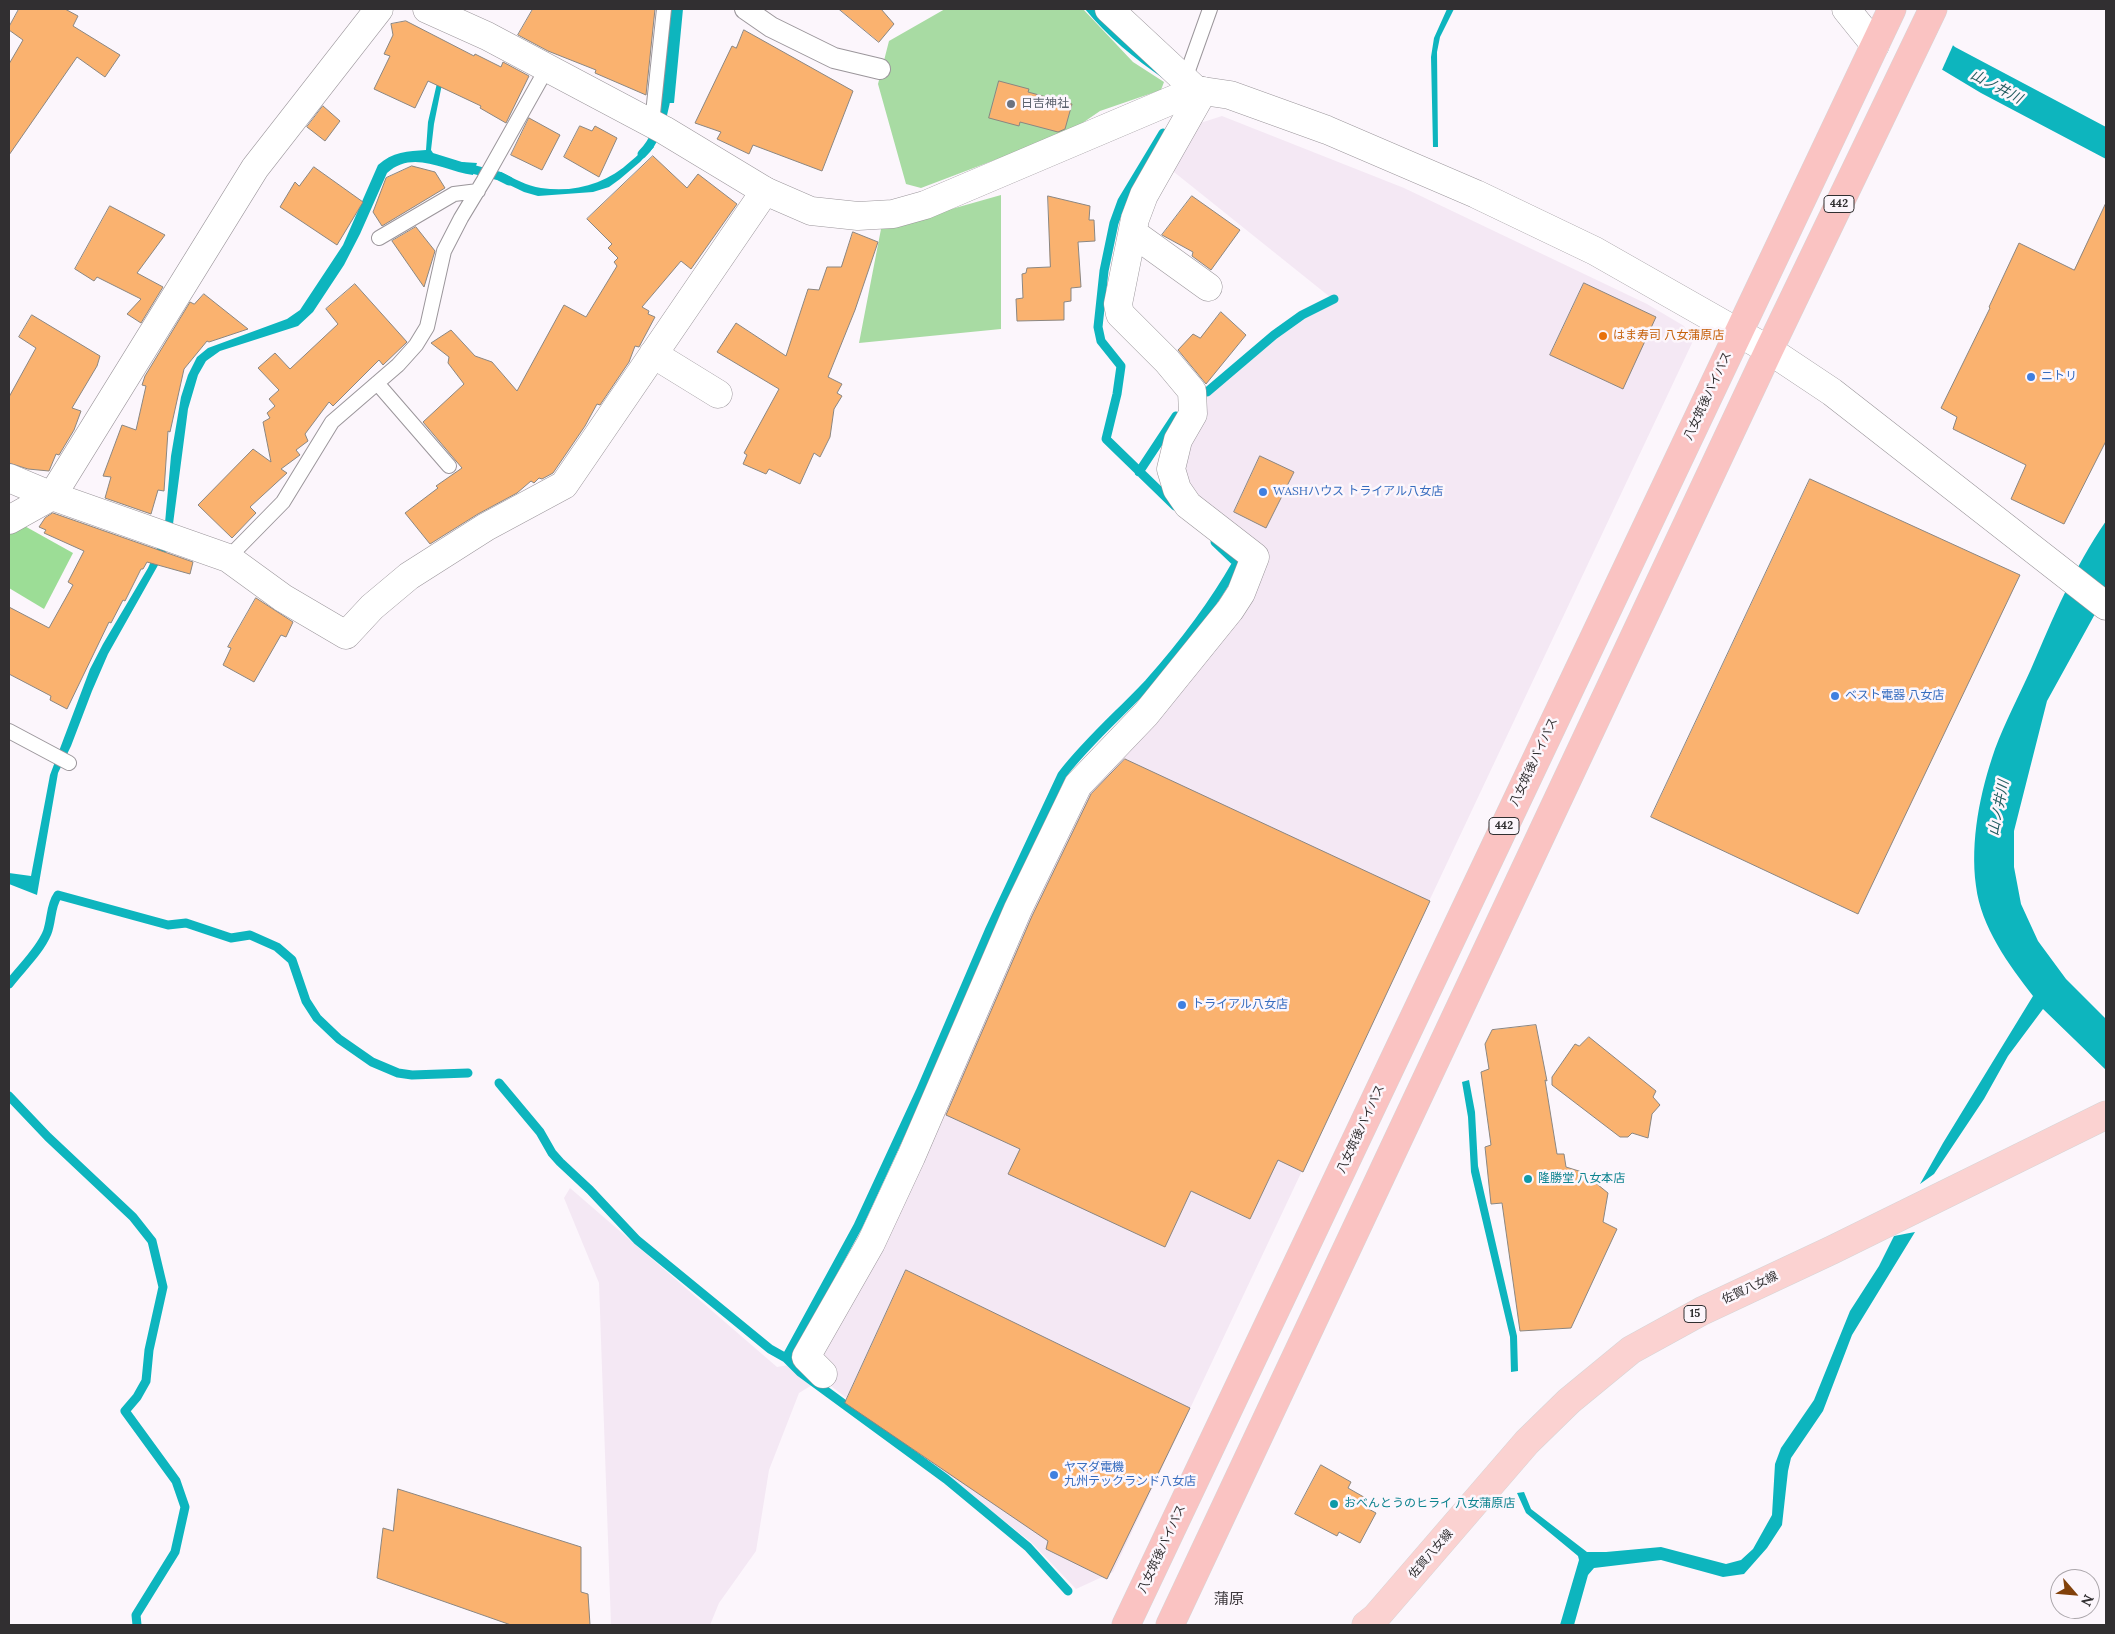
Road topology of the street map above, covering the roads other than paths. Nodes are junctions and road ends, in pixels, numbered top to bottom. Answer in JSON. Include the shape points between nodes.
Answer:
{"nodes":[{"id":1,"x":379,"y":9,"type":"edge"},
{"id":2,"x":428,"y":9,"type":"edge"},
{"id":3,"x":664,"y":9,"type":"edge"},
{"id":4,"x":745,"y":9,"type":"edge"},
{"id":5,"x":1109,"y":9,"type":"edge"},
{"id":6,"x":1210,"y":9,"type":"edge"},
{"id":7,"x":1846,"y":9,"type":"edge"},
{"id":8,"x":1933,"y":9,"type":"edge"},
{"id":9,"x":1884,"y":27,"type":"edge"},
{"id":10,"x":547,"y":68,"type":"junction"},
{"id":11,"x":880,"y":69,"type":"dead end"},
{"id":12,"x":1195,"y":87,"type":"junction"},
{"id":13,"x":658,"y":127,"type":"junction"},
{"id":14,"x":481,"y":186,"type":"junction"},
{"id":15,"x":765,"y":190,"type":"junction"},
{"id":16,"x":1133,"y":234,"type":"junction"},
{"id":17,"x":379,"y":238,"type":"dead end"},
{"id":18,"x":1208,"y":287,"type":"dead end"},
{"id":19,"x":1738,"y":332,"type":"junction"},
{"id":20,"x":1769,"y":350,"type":"junction"},
{"id":21,"x":653,"y":354,"type":"junction"},
{"id":22,"x":377,"y":384,"type":"junction"},
{"id":23,"x":718,"y":394,"type":"dead end"},
{"id":24,"x":449,"y":466,"type":"dead end"},
{"id":25,"x":9,"y":478,"type":"edge"},
{"id":26,"x":52,"y":496,"type":"junction"},
{"id":27,"x":9,"y":520,"type":"edge"},
{"id":28,"x":228,"y":558,"type":"junction"},
{"id":29,"x":2106,"y":606,"type":"edge"},
{"id":30,"x":9,"y":731,"type":"edge"},
{"id":31,"x":63,"y":759,"type":"dead end"},
{"id":32,"x":2106,"y":1115,"type":"edge"},
{"id":33,"x":822,"y":1374,"type":"dead end"},
{"id":34,"x":1126,"y":1625,"type":"edge"},
{"id":35,"x":1170,"y":1625,"type":"edge"},
{"id":36,"x":1366,"y":1625,"type":"edge"}],
"edges":[{"from":1,"to":26,"type":"street","via":[[255,168]]},
{"from":2,"to":10,"type":"street"},
{"from":3,"to":13,"type":"lane"},
{"from":4,"to":11,"type":"street","via":[[771,27],[834,58]]},
{"from":5,"to":12,"type":"street"},
{"from":6,"to":12,"type":"lane"},
{"from":7,"to":9,"type":"street"},
{"from":8,"to":20,"type":"highway","number":"442"},
{"from":9,"to":19,"type":"highway","name":"八女筑後バイパス","number":"442"},
{"from":10,"to":13,"type":"street"},
{"from":10,"to":14,"type":"lane"},
{"from":12,"to":15,"type":"street","via":[[925,205],[892,214],[858,216],[811,211]]},
{"from":12,"to":16,"type":"street","via":[[1144,195]]},
{"from":12,"to":19,"type":"street","via":[[1230,95],[1319,126],[1476,194],[1595,251]]},
{"from":13,"to":15,"type":"street"},
{"from":14,"to":17,"type":"lane","via":[[454,194]]},
{"from":14,"to":22,"type":"lane","via":[[444,250],[426,327],[416,345]]},
{"from":15,"to":21,"type":"street"},
{"from":16,"to":18,"type":"street"},
{"from":16,"to":33,"type":"street","via":[[1118,304],[1120,314],[1192,391],[1193,414],[1178,440],[1171,469],[1177,489],[1188,505],[1255,557],[1241,593],[1230,610],[1146,714],[1078,785],[1018,909],[875,1234],[806,1357]]},
{"from":19,"to":20,"type":"street"},
{"from":19,"to":34,"type":"highway","name":"八女筑後バイパス","number":"442"},
{"from":20,"to":29,"type":"street","via":[[1832,392]]},
{"from":20,"to":35,"type":"highway","number":"442"},
{"from":21,"to":23,"type":"street"},
{"from":21,"to":28,"type":"street","via":[[564,485],[486,527],[409,576],[372,607],[346,635],[283,598]]},
{"from":22,"to":24,"type":"lane"},
{"from":22,"to":28,"type":"lane","via":[[332,422],[283,502]]},
{"from":25,"to":26,"type":"street"},
{"from":26,"to":27,"type":"street"},
{"from":26,"to":28,"type":"street"},
{"from":30,"to":31,"type":"lane"},
{"from":32,"to":36,"type":"main road","name":"佐賀八女線","number":"15","via":[[1702,1311],[1630,1350],[1569,1401],[1527,1442],[1376,1618]]}]}
